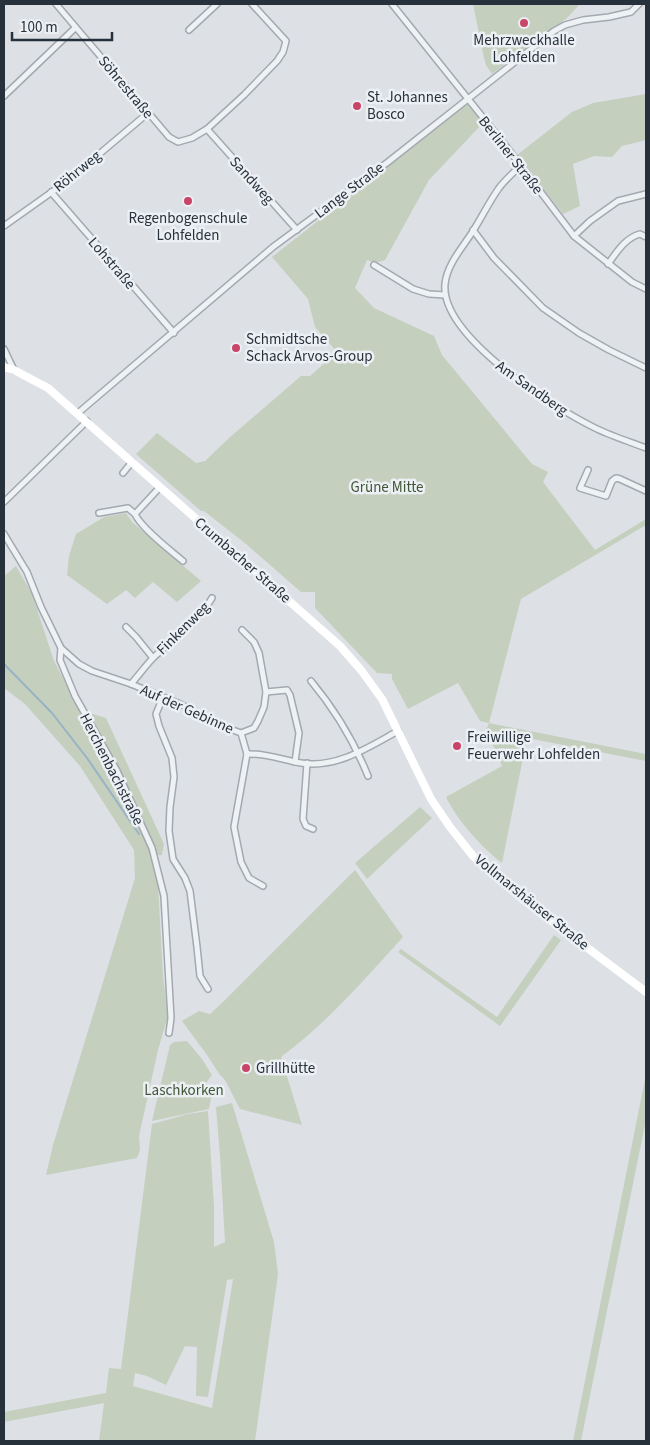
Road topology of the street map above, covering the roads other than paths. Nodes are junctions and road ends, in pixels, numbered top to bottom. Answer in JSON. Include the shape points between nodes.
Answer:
{"nodes":[{"id":1,"x":56,"y":4,"type":"edge"},
{"id":2,"x":217,"y":4,"type":"edge"},
{"id":3,"x":252,"y":4,"type":"edge"},
{"id":4,"x":392,"y":4,"type":"edge"},
{"id":5,"x":639,"y":4,"type":"edge"},
{"id":6,"x":76,"y":28,"type":"junction"},
{"id":7,"x":189,"y":30,"type":"dead end"},
{"id":8,"x":4,"y":96,"type":"edge"},
{"id":9,"x":468,"y":99,"type":"junction"},
{"id":10,"x":148,"y":112,"type":"junction"},
{"id":11,"x":207,"y":129,"type":"junction"},
{"id":12,"x":520,"y":166,"type":"junction"},
{"id":13,"x":51,"y":192,"type":"junction"},
{"id":14,"x":646,"y":194,"type":"edge"},
{"id":15,"x":4,"y":226,"type":"edge"},
{"id":16,"x":297,"y":230,"type":"junction"},
{"id":17,"x":473,"y":230,"type":"junction"},
{"id":18,"x":574,"y":236,"type":"junction"},
{"id":19,"x":646,"y":238,"type":"edge"},
{"id":20,"x":608,"y":264,"type":"junction"},
{"id":21,"x":374,"y":266,"type":"dead end"},
{"id":22,"x":646,"y":289,"type":"edge"},
{"id":23,"x":445,"y":295,"type":"junction"},
{"id":24,"x":174,"y":333,"type":"junction"},
{"id":25,"x":4,"y":349,"type":"edge"},
{"id":26,"x":4,"y":368,"type":"edge"},
{"id":27,"x":646,"y":368,"type":"edge"},
{"id":28,"x":14,"y":370,"type":"junction"},
{"id":29,"x":78,"y":414,"type":"junction"},
{"id":30,"x":87,"y":421,"type":"junction"},
{"id":31,"x":646,"y":448,"type":"edge"},
{"id":32,"x":132,"y":462,"type":"junction"},
{"id":33,"x":588,"y":470,"type":"dead end"},
{"id":34,"x":123,"y":473,"type":"dead end"},
{"id":35,"x":160,"y":487,"type":"junction"},
{"id":36,"x":646,"y":491,"type":"edge"},
{"id":37,"x":4,"y":502,"type":"edge"},
{"id":38,"x":98,"y":514,"type":"dead end"},
{"id":39,"x":135,"y":514,"type":"junction"},
{"id":40,"x":4,"y":534,"type":"edge"},
{"id":41,"x":183,"y":561,"type":"dead end"},
{"id":42,"x":212,"y":598,"type":"dead end"},
{"id":43,"x":126,"y":627,"type":"dead end"},
{"id":44,"x":242,"y":630,"type":"dead end"},
{"id":45,"x":61,"y":648,"type":"junction"},
{"id":46,"x":153,"y":658,"type":"junction"},
{"id":47,"x":310,"y":681,"type":"dead end"},
{"id":48,"x":131,"y":684,"type":"junction"},
{"id":49,"x":266,"y":692,"type":"junction"},
{"id":50,"x":163,"y":697,"type":"junction"},
{"id":51,"x":398,"y":731,"type":"junction"},
{"id":52,"x":241,"y":733,"type":"junction"},
{"id":53,"x":359,"y":752,"type":"junction"},
{"id":54,"x":247,"y":754,"type":"junction"},
{"id":55,"x":295,"y":762,"type":"junction"},
{"id":56,"x":307,"y":763,"type":"junction"},
{"id":57,"x":368,"y":776,"type":"dead end"},
{"id":58,"x":431,"y":799,"type":"joint"},
{"id":59,"x":313,"y":829,"type":"dead end"},
{"id":60,"x":264,"y":886,"type":"dead end"},
{"id":61,"x":208,"y":988,"type":"dead end"},
{"id":62,"x":646,"y":992,"type":"edge"},
{"id":63,"x":169,"y":1033,"type":"dead end"}],
"edges":[{"from":1,"to":6,"type":"street","name":"Söhrestraße"},
{"from":2,"to":7,"type":"street"},
{"from":3,"to":11,"type":"street","via":[[286,41],[283,52]]},
{"from":4,"to":9,"type":"street","name":"Berliner Straße"},
{"from":5,"to":9,"type":"street","name":"Lange Straße","via":[[631,12],[565,24]]},
{"from":6,"to":8,"type":"street"},
{"from":6,"to":10,"type":"street","name":"Söhrestraße"},
{"from":9,"to":12,"type":"street","name":"Berliner Straße"},
{"from":9,"to":16,"type":"street","name":"Lange Straße"},
{"from":10,"to":11,"type":"street","name":"Söhrestraße","via":[[169,137],[178,142]]},
{"from":10,"to":13,"type":"street","name":"Röhrweg"},
{"from":11,"to":16,"type":"street","name":"Sandweg"},
{"from":12,"to":17,"type":"street","via":[[500,187]]},
{"from":12,"to":18,"type":"street","name":"Berliner Straße"},
{"from":13,"to":15,"type":"street","name":"Röhrweg"},
{"from":13,"to":24,"type":"street","name":"Lohstraße"},
{"from":14,"to":18,"type":"street","via":[[618,201]]},
{"from":16,"to":24,"type":"street","name":"Lange Straße"},
{"from":17,"to":23,"type":"street","via":[[450,266]]},
{"from":17,"to":27,"type":"street","via":[[494,258],[543,308],[579,334]]},
{"from":18,"to":20,"type":"street","name":"Berliner Straße"},
{"from":19,"to":20,"type":"street","via":[[640,234],[632,236]]},
{"from":20,"to":22,"type":"street","name":"Berliner Straße"},
{"from":21,"to":23,"type":"street","via":[[413,289]]},
{"from":23,"to":31,"type":"street","name":"Am Sandberg","via":[[461,326],[482,351],[518,380],[598,430]]},
{"from":24,"to":29,"type":"street","name":"Lange Straße"},
{"from":25,"to":28,"type":"street"},
{"from":26,"to":28,"type":"main road","name":"Crumbacher Straße"},
{"from":28,"to":29,"type":"main road","name":"Crumbacher Straße","via":[[48,388]]},
{"from":29,"to":30,"type":"main road","name":"Crumbacher Straße"},
{"from":30,"to":32,"type":"main road","name":"Crumbacher Straße"},
{"from":30,"to":37,"type":"street"},
{"from":32,"to":34,"type":"street"},
{"from":32,"to":35,"type":"main road","name":"Crumbacher Straße"},
{"from":33,"to":36,"type":"street","via":[[580,488],[606,496],[616,478]]},
{"from":35,"to":39,"type":"street"},
{"from":35,"to":51,"type":"main road","name":"Crumbacher Straße","via":[[340,646],[373,685]]},
{"from":38,"to":39,"type":"street","via":[[128,508]]},
{"from":39,"to":41,"type":"street"},
{"from":40,"to":45,"type":"street","name":"Herchenbachstraße","via":[[27,572]]},
{"from":42,"to":46,"type":"street","name":"Finkenweg","via":[[196,619]]},
{"from":43,"to":46,"type":"street","name":"Finkenweg"},
{"from":44,"to":49,"type":"street","via":[[254,642],[259,653]]},
{"from":45,"to":48,"type":"street","via":[[79,664]]},
{"from":45,"to":63,"type":"street","name":"Herchenbachstraße","via":[[60,660],[75,696],[117,771],[152,848],[164,896],[171,1018]]},
{"from":46,"to":48,"type":"street","name":"Finkenweg"},
{"from":47,"to":53,"type":"street","via":[[328,702]]},
{"from":48,"to":50,"type":"street","name":"Auf der Gebinne"},
{"from":49,"to":52,"type":"street","via":[[264,707],[254,728]]},
{"from":49,"to":55,"type":"street","via":[[288,690],[299,733]]},
{"from":50,"to":52,"type":"street","name":"Auf der Gebinne"},
{"from":50,"to":61,"type":"street","via":[[156,714],[172,758],[174,777],[169,831],[173,859],[190,891],[200,976]]},
{"from":51,"to":53,"type":"street"},
{"from":51,"to":58,"type":"main road","name":"Crumbacher Straße"},
{"from":52,"to":54,"type":"street","name":"Auf der Gebinne"},
{"from":53,"to":56,"type":"street","via":[[343,759]]},
{"from":53,"to":57,"type":"street"},
{"from":54,"to":55,"type":"street","via":[[257,753]]},
{"from":54,"to":60,"type":"street","via":[[234,826],[241,862],[249,878]]},
{"from":55,"to":56,"type":"street"},
{"from":56,"to":59,"type":"street","via":[[303,819],[306,826]]},
{"from":58,"to":62,"type":"main road","name":"Vollmarshäuser Straße","via":[[473,856],[521,898]]}]}
